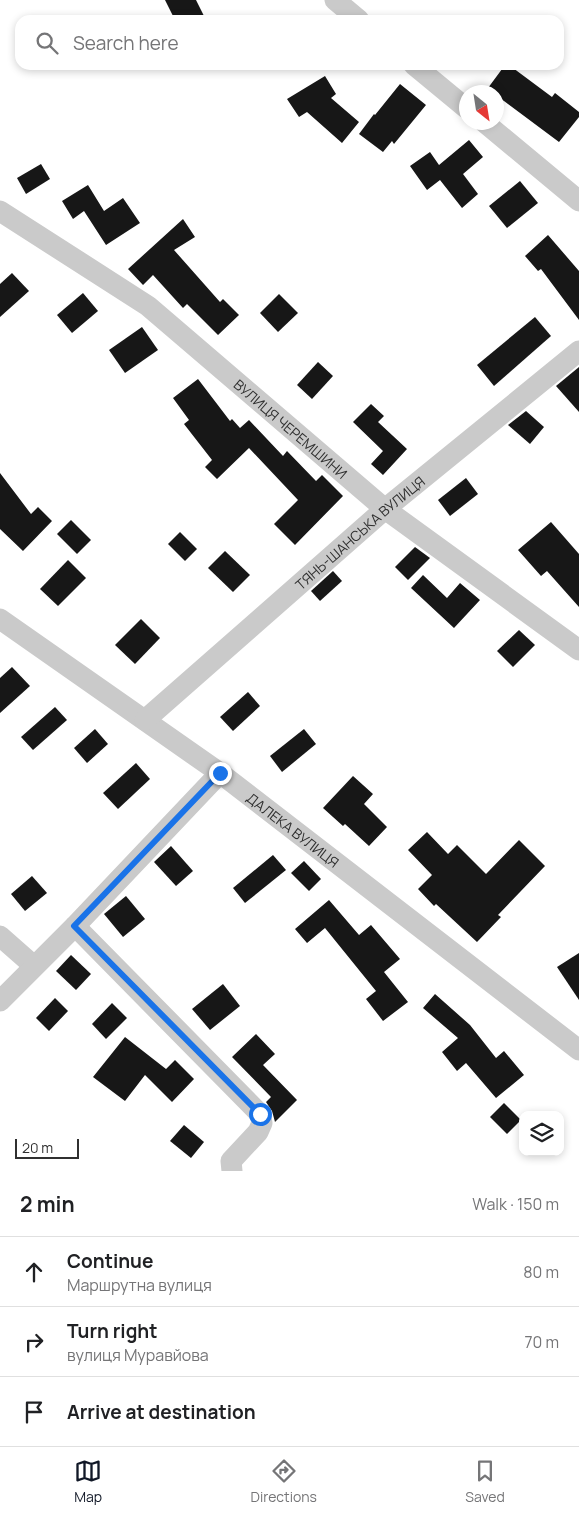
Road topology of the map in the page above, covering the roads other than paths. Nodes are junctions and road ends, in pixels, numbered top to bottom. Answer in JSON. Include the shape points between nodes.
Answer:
{"nodes":[{"id":1,"x":335,"y":0,"type":"edge"},
{"id":2,"x":353,"y":15,"type":"edge"},
{"id":3,"x":420,"y":70,"type":"edge"},
{"id":4,"x":459,"y":102,"type":"edge"},
{"id":5,"x":494,"y":130,"type":"edge"},
{"id":6,"x":579,"y":201,"type":"edge"},
{"id":7,"x":0,"y":211,"type":"edge"},
{"id":8,"x":579,"y":351,"type":"edge"},
{"id":9,"x":385,"y":508,"type":"junction"},
{"id":10,"x":0,"y":619,"type":"edge"},
{"id":11,"x":579,"y":650,"type":"edge"},
{"id":12,"x":145,"y":720,"type":"junction"},
{"id":13,"x":220,"y":773,"type":"junction"},
{"id":14,"x":74,"y":926,"type":"junction"},
{"id":15,"x":0,"y":936,"type":"edge"},
{"id":16,"x":34,"y":966,"type":"junction"},
{"id":17,"x":0,"y":1001,"type":"edge"},
{"id":18,"x":579,"y":1050,"type":"edge"},
{"id":19,"x":228,"y":1168,"type":"edge"}],
"edges":[{"from":1,"to":2,"type":"street"},
{"from":3,"to":4,"type":"street"},
{"from":5,"to":6,"type":"street"},
{"from":7,"to":9,"type":"street","name":"ВУЛИЦЯ ЧЕРЕМШИНИ","via":[[148,306]]},
{"from":8,"to":9,"type":"street","name":"ТЯНЬ-ШАНСЬКА ВУЛИЦЯ"},
{"from":9,"to":11,"type":"street","name":"ВУЛИЦЯ ЧЕРЕМШИНИ"},
{"from":9,"to":12,"type":"street","name":"ТЯНЬ-ШАНСЬКА ВУЛИЦЯ"},
{"from":10,"to":12,"type":"street","name":"ДАЛЕКА ВУЛИЦЯ"},
{"from":12,"to":13,"type":"street","name":"ДАЛЕКА ВУЛИЦЯ"},
{"from":13,"to":14,"type":"street"},
{"from":13,"to":18,"type":"street","name":"ДАЛЕКА ВУЛИЦЯ"},
{"from":14,"to":16,"type":"street"},
{"from":14,"to":19,"type":"street","via":[[260,1114],[262,1123],[258,1132]]},
{"from":15,"to":16,"type":"street"},
{"from":16,"to":17,"type":"street"}]}
